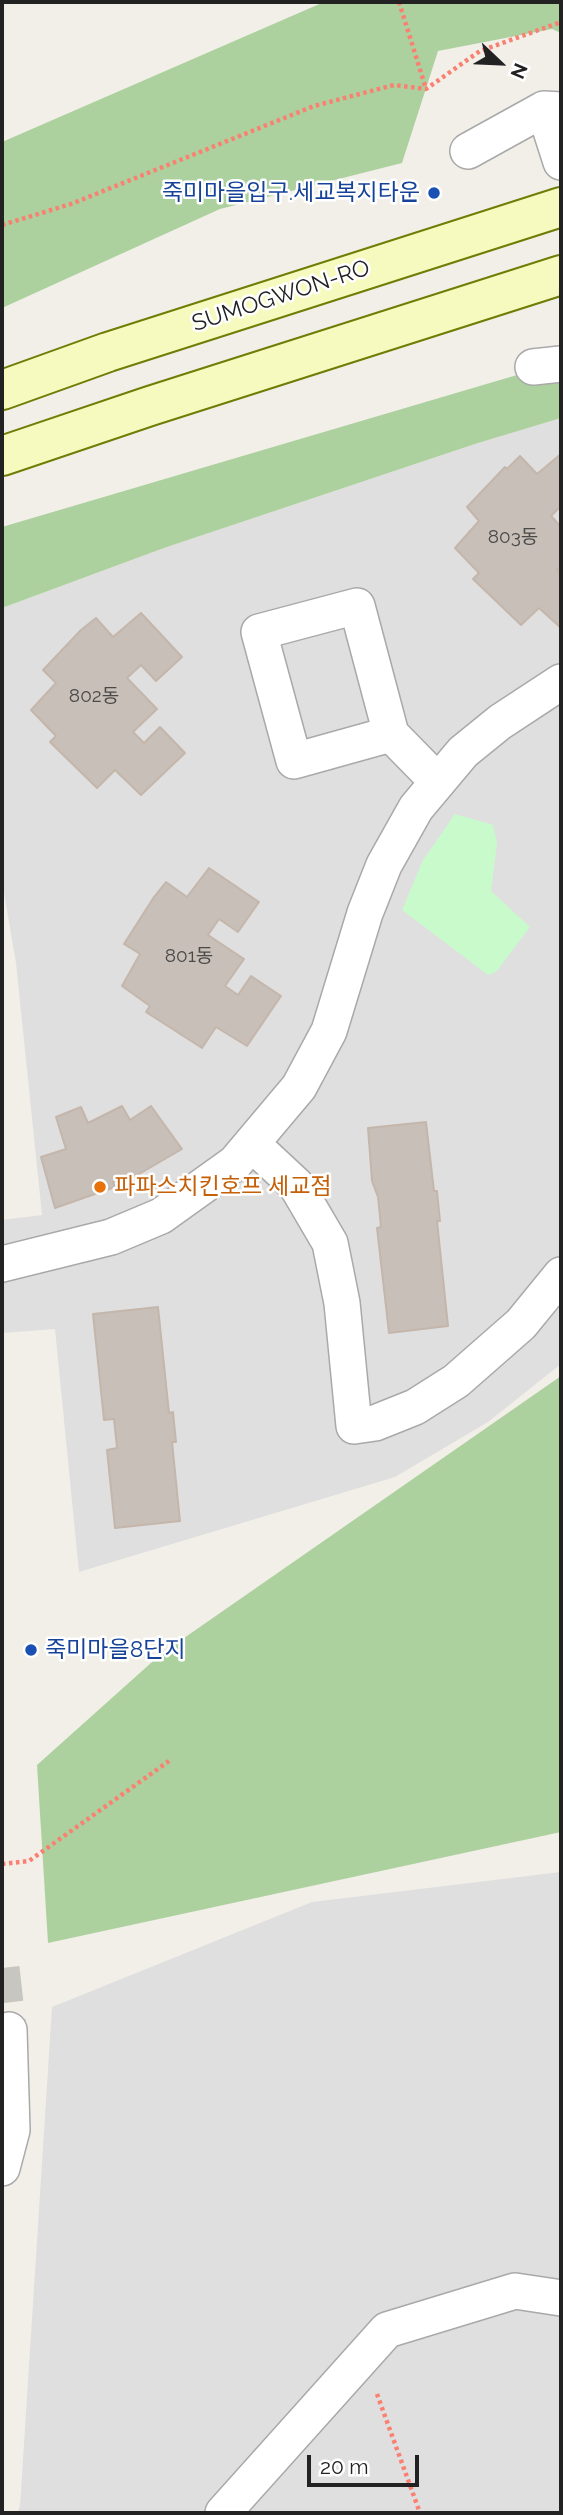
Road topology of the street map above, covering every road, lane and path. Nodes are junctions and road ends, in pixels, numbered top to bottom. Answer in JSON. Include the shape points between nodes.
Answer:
{"nodes":[{"id":1,"x":400,"y":2,"type":"edge"},
{"id":2,"x":561,"y":22,"type":"edge"},
{"id":3,"x":426,"y":89,"type":"junction"},
{"id":4,"x":552,"y":116,"type":"edge"},
{"id":5,"x":468,"y":151,"type":"dead end"},
{"id":6,"x":561,"y":162,"type":"edge"},
{"id":7,"x":561,"y":207,"type":"edge"},
{"id":8,"x":2,"y":225,"type":"edge"},
{"id":9,"x":561,"y":275,"type":"edge"},
{"id":10,"x":2,"y":390,"type":"edge"},
{"id":11,"x":2,"y":456,"type":"edge"},
{"id":12,"x":561,"y":682,"type":"edge"},
{"id":13,"x":391,"y":734,"type":"junction"},
{"id":14,"x":438,"y":782,"type":"junction"},
{"id":15,"x":252,"y":1144,"type":"junction"},
{"id":16,"x":2,"y":1264,"type":"edge"},
{"id":17,"x":561,"y":1275,"type":"edge"},
{"id":18,"x":169,"y":1761,"type":"dead end"},
{"id":19,"x":2,"y":1864,"type":"edge"},
{"id":20,"x":9,"y":2030,"type":"dead end"},
{"id":21,"x":2,"y":2168,"type":"edge"},
{"id":22,"x":561,"y":2298,"type":"edge"},
{"id":23,"x":364,"y":2357,"type":"junction"},
{"id":24,"x":223,"y":2513,"type":"edge"},
{"id":25,"x":420,"y":2513,"type":"edge"}],
"edges":[{"from":1,"to":3,"type":"path"},
{"from":2,"to":3,"type":"path","via":[[480,51]]},
{"from":3,"to":8,"type":"path","via":[[394,85],[314,106],[71,204]]},
{"from":4,"to":5,"type":"street"},
{"from":4,"to":6,"type":"street"},
{"from":7,"to":10,"type":"street","name":"SUMOGWON-RO"},
{"from":9,"to":11,"type":"street"},
{"from":12,"to":14,"type":"street","via":[[463,751]]},
{"from":13,"to":13,"type":"street","via":[[294,761],[259,632],[358,606]]},
{"from":13,"to":14,"type":"street"},
{"from":14,"to":15,"type":"street","via":[[416,808],[384,865],[329,1031],[299,1087]]},
{"from":15,"to":16,"type":"street","via":[[235,1163],[161,1216],[98,1241]]},
{"from":15,"to":17,"type":"street","via":[[296,1185],[330,1243],[342,1303],[354,1426],[415,1407],[456,1381],[521,1324]]},
{"from":18,"to":19,"type":"path","via":[[29,1861]]},
{"from":20,"to":21,"type":"street","via":[[12,2130]]},
{"from":22,"to":23,"type":"street","via":[[515,2291],[387,2330]]},
{"from":23,"to":24,"type":"street"},
{"from":23,"to":25,"type":"path"}]}
